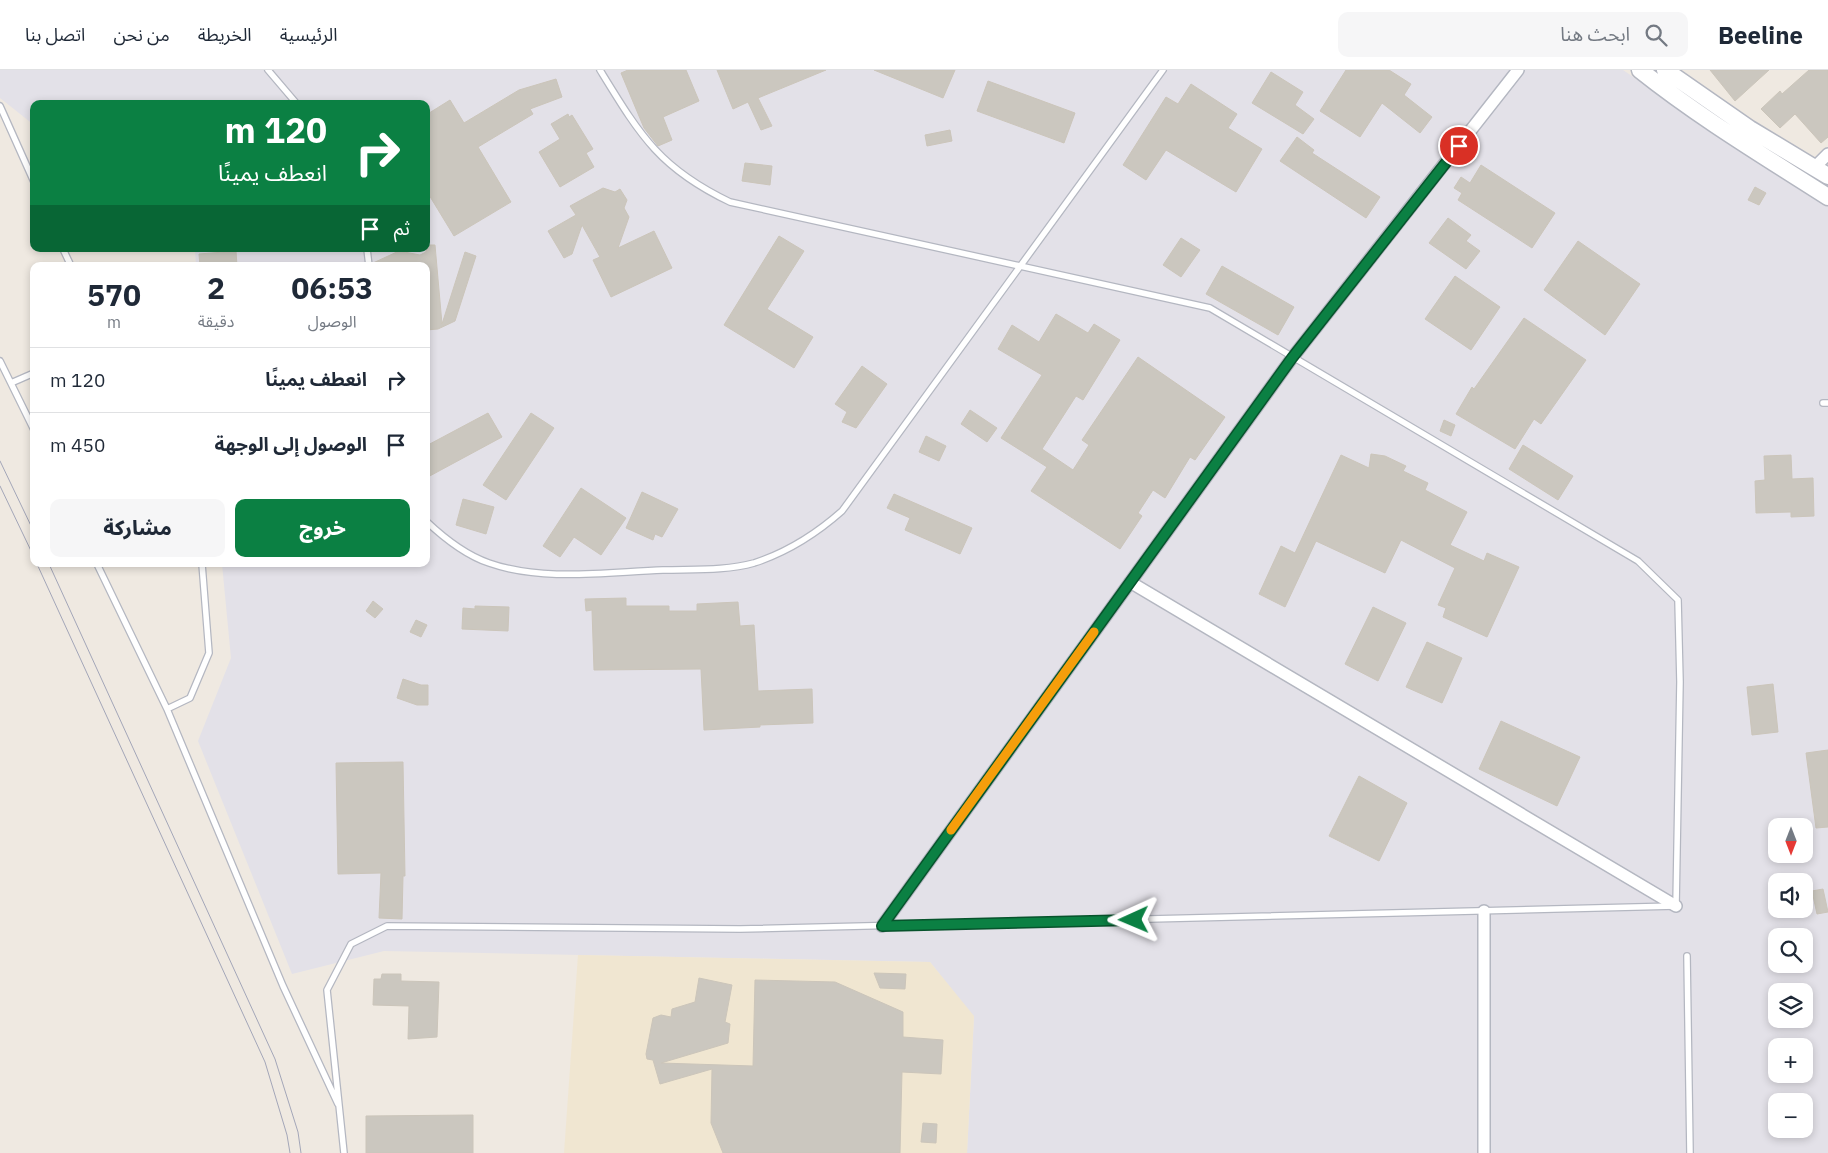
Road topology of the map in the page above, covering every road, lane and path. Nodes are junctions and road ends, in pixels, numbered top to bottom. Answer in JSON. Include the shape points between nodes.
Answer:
{"nodes":[{"id":1,"x":268,"y":70,"type":"edge"},
{"id":2,"x":600,"y":70,"type":"edge"},
{"id":3,"x":1163,"y":70,"type":"edge"},
{"id":4,"x":1518,"y":70,"type":"edge"},
{"id":5,"x":1640,"y":70,"type":"edge"},
{"id":6,"x":1665,"y":70,"type":"edge"},
{"id":7,"x":294,"y":100,"type":"edge"},
{"id":8,"x":0,"y":106,"type":"edge"},
{"id":9,"x":1828,"y":154,"type":"edge"},
{"id":10,"x":1821,"y":172,"type":"edge"},
{"id":11,"x":30,"y":173,"type":"edge"},
{"id":12,"x":1828,"y":197,"type":"edge"},
{"id":13,"x":1020,"y":265,"type":"junction"},
{"id":14,"x":1292,"y":358,"type":"junction"},
{"id":15,"x":0,"y":361,"type":"edge"},
{"id":16,"x":30,"y":374,"type":"edge"},
{"id":17,"x":11,"y":383,"type":"junction"},
{"id":18,"x":30,"y":422,"type":"edge"},
{"id":19,"x":430,"y":525,"type":"edge"},
{"id":20,"x":98,"y":567,"type":"edge"},
{"id":21,"x":202,"y":567,"type":"edge"},
{"id":22,"x":1130,"y":582,"type":"junction"},
{"id":23,"x":167,"y":710,"type":"junction"},
{"id":24,"x":1676,"y":906,"type":"junction"},
{"id":25,"x":1484,"y":911,"type":"junction"},
{"id":26,"x":882,"y":926,"type":"junction"},
{"id":27,"x":1687,"y":956,"type":"dead end"},
{"id":28,"x":340,"y":1108,"type":"junction"},
{"id":29,"x":344,"y":1153,"type":"edge"},
{"id":30,"x":1484,"y":1153,"type":"edge"},
{"id":31,"x":1690,"y":1153,"type":"edge"}],
"edges":[{"from":1,"to":7,"type":"lane"},
{"from":2,"to":13,"type":"lane","via":[[642,137],[664,161],[701,188],[723,198]]},
{"from":3,"to":13,"type":"lane"},
{"from":4,"to":14,"type":"street"},
{"from":5,"to":12,"type":"main road","via":[[1737,139]]},
{"from":6,"to":10,"type":"main road","via":[[1750,130]]},
{"from":8,"to":11,"type":"lane"},
{"from":9,"to":10,"type":"street"},
{"from":13,"to":14,"type":"lane","via":[[1210,308]]},
{"from":13,"to":19,"type":"lane","via":[[842,511],[816,533],[786,550],[753,563],[718,568],[528,572],[488,563],[447,541]]},
{"from":14,"to":22,"type":"street"},
{"from":14,"to":24,"type":"lane","via":[[1638,561],[1678,600],[1680,682]]},
{"from":15,"to":17,"type":"lane"},
{"from":16,"to":17,"type":"lane"},
{"from":17,"to":18,"type":"lane"},
{"from":20,"to":23,"type":"lane"},
{"from":21,"to":23,"type":"lane","via":[[209,653],[190,698]]},
{"from":22,"to":24,"type":"street"},
{"from":22,"to":26,"type":"street"},
{"from":23,"to":28,"type":"lane","via":[[283,986]]},
{"from":24,"to":25,"type":"lane"},
{"from":25,"to":26,"type":"lane"},
{"from":25,"to":30,"type":"street"},
{"from":26,"to":28,"type":"lane","via":[[740,929],[387,926],[351,944],[327,990]]},
{"from":27,"to":31,"type":"lane"},
{"from":28,"to":29,"type":"lane"}]}
